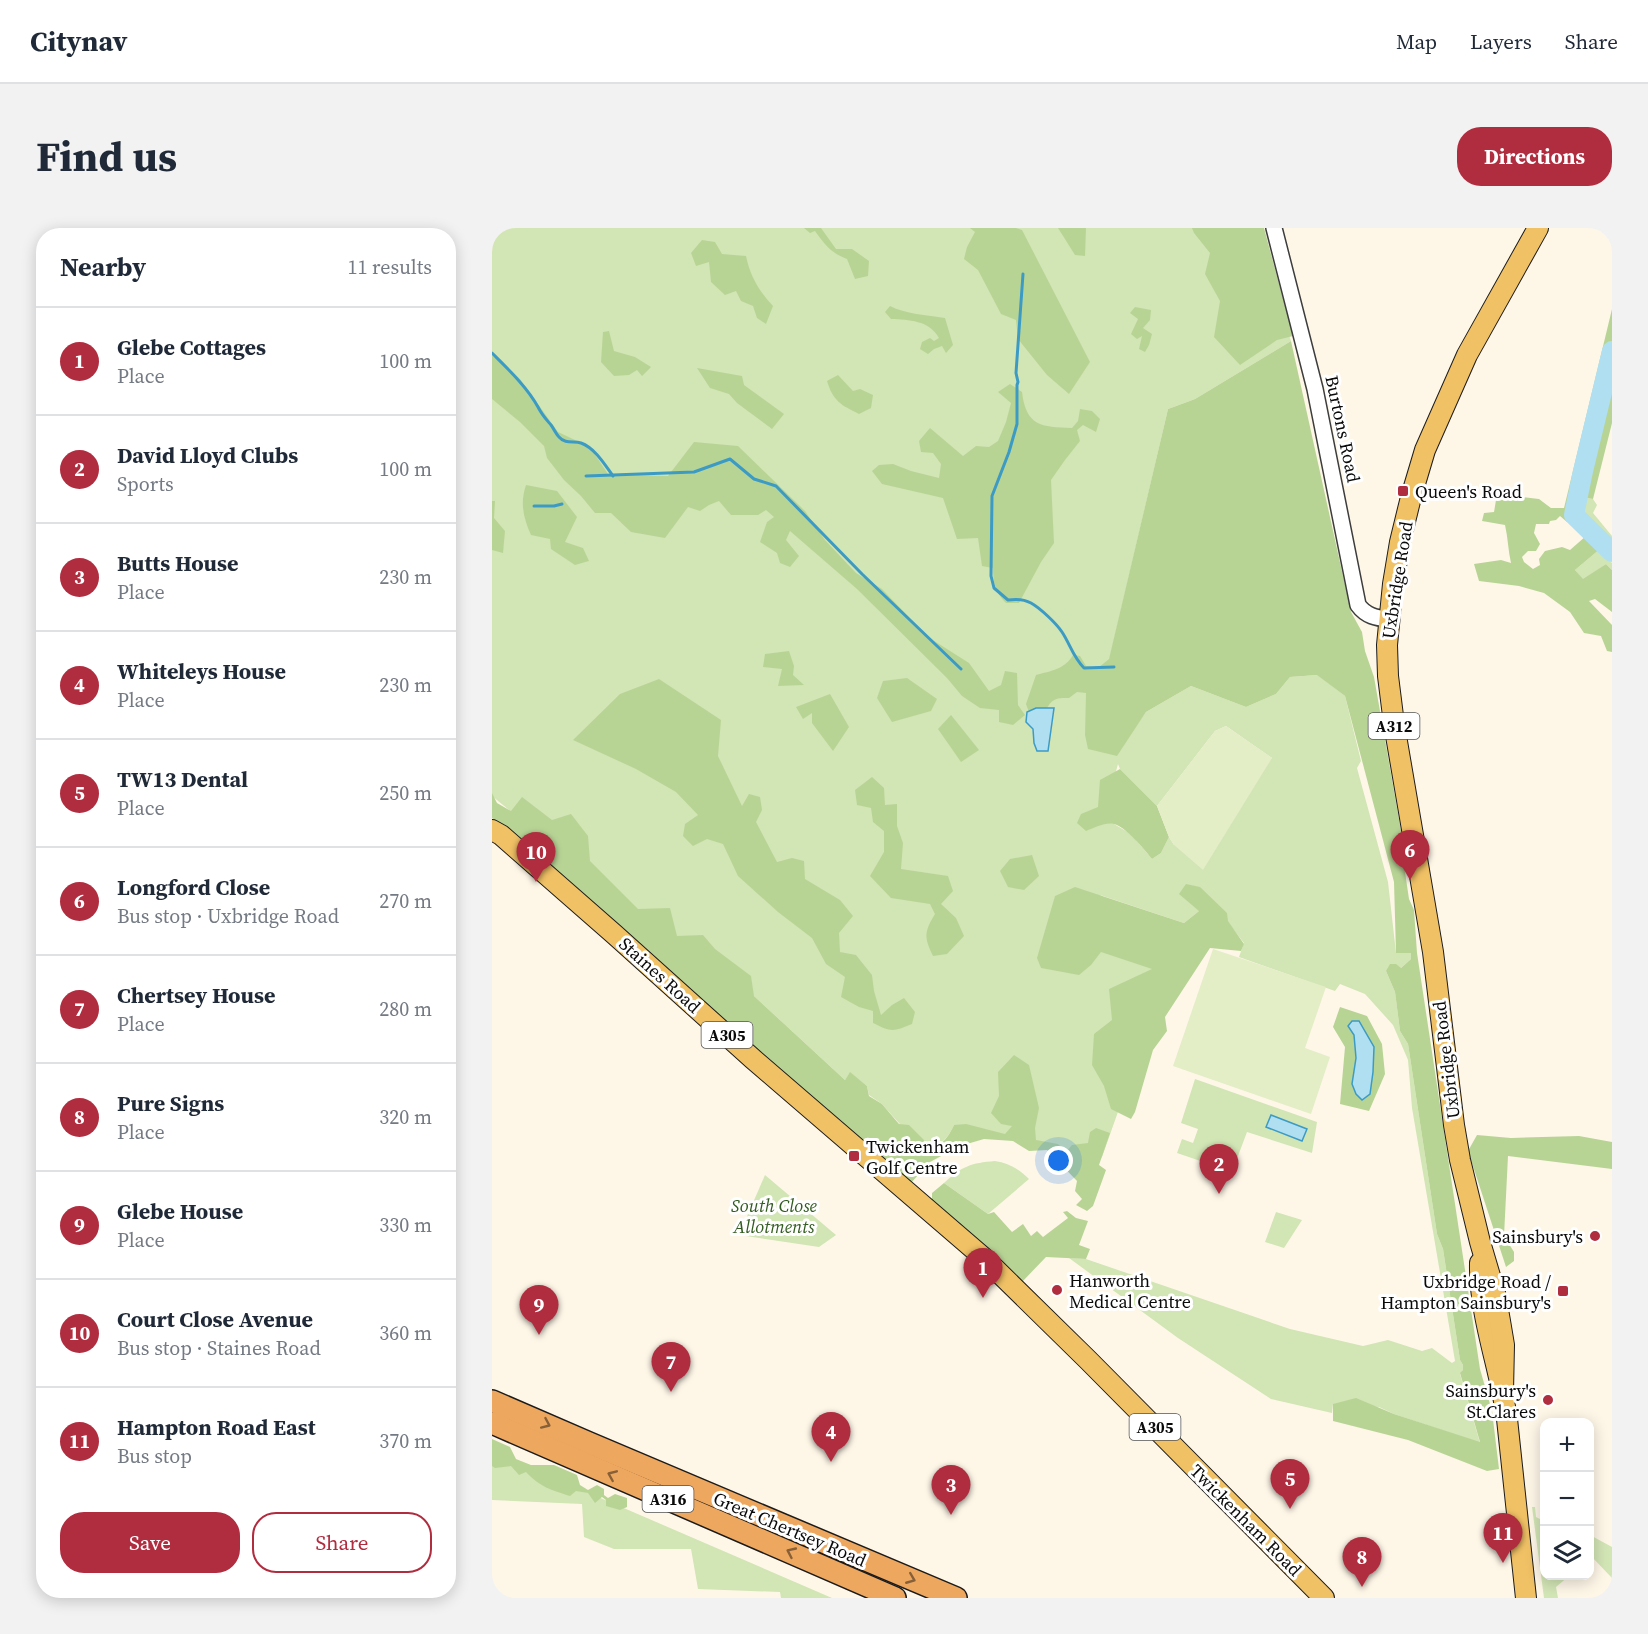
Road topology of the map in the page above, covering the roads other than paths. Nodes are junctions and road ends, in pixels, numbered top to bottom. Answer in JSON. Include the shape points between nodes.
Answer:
{"nodes":[{"id":1,"x":1274,"y":228,"type":"edge"},
{"id":2,"x":1538,"y":228,"type":"edge"},
{"id":3,"x":1389,"y":620,"type":"junction"},
{"id":4,"x":492,"y":830,"type":"edge"},
{"id":5,"x":962,"y":1240,"type":"joint"},
{"id":6,"x":492,"y":1401,"type":"edge"},
{"id":7,"x":492,"y":1423,"type":"edge"},
{"id":8,"x":844,"y":1577,"type":"junction"},
{"id":9,"x":956,"y":1597,"type":"edge"},
{"id":10,"x":886,"y":1598,"type":"edge"},
{"id":11,"x":896,"y":1598,"type":"edge"},
{"id":12,"x":1324,"y":1598,"type":"edge"},
{"id":13,"x":1526,"y":1598,"type":"edge"}],
"edges":[{"from":1,"to":3,"type":"street","name":"Burtons Road","via":[[1315,389],[1358,605],[1375,617]]},
{"from":2,"to":3,"type":"main road","name":"Uxbridge Road","number":"A312","via":[[1467,355],[1425,450],[1400,542]]},
{"from":3,"to":13,"type":"main road","name":"Uxbridge Road","number":"A312","via":[[1388,676],[1394,724],[1433,952],[1454,1125],[1480,1242],[1480,1290],[1503,1391]]},
{"from":4,"to":5,"type":"main road","name":"Staines Road","number":"A305"},
{"from":5,"to":12,"type":"main road","name":"Twickenham Road","number":"A305","via":[[1088,1360]]},
{"from":6,"to":9,"type":"highway","name":"Great Chertsey Road","number":"A316","one_way":true},
{"from":8,"to":7,"type":"highway","name":"Great Chertsey Road","number":"A316","one_way":true},
{"from":8,"to":10,"type":"highway"},
{"from":8,"to":11,"type":"highway","name":"Great Chertsey Road","number":"A316"}]}
